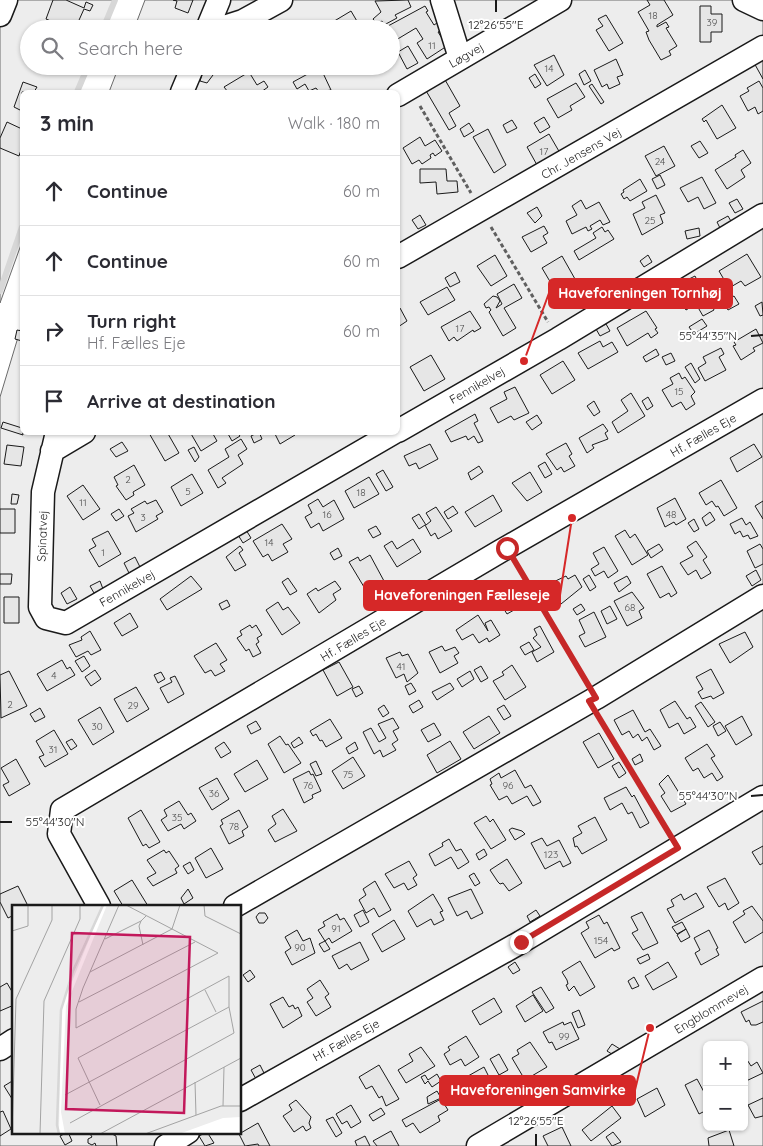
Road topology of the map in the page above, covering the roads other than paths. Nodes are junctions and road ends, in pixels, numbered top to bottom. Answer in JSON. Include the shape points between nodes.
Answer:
{"nodes":[{"id":1,"x":6,"y":0,"type":"edge"},
{"id":2,"x":219,"y":0,"type":"edge"},
{"id":3,"x":281,"y":0,"type":"edge"},
{"id":4,"x":442,"y":0,"type":"edge"},
{"id":5,"x":560,"y":0,"type":"edge"},
{"id":6,"x":744,"y":0,"type":"edge"},
{"id":7,"x":763,"y":10,"type":"edge"},
{"id":8,"x":0,"y":15,"type":"edge"},
{"id":9,"x":211,"y":20,"type":"edge"},
{"id":10,"x":245,"y":20,"type":"edge"},
{"id":11,"x":763,"y":47,"type":"edge"},
{"id":12,"x":460,"y":58,"type":"junction"},
{"id":13,"x":189,"y":75,"type":"edge"},
{"id":14,"x":183,"y":90,"type":"edge"},
{"id":15,"x":400,"y":94,"type":"edge"},
{"id":16,"x":763,"y":215,"type":"edge"},
{"id":17,"x":400,"y":256,"type":"edge"},
{"id":18,"x":763,"y":400,"type":"edge"},
{"id":19,"x":400,"y":430,"type":"edge"},
{"id":20,"x":75,"y":435,"type":"edge"},
{"id":21,"x":391,"y":435,"type":"edge"},
{"id":22,"x":54,"y":442,"type":"edge"},
{"id":23,"x":763,"y":596,"type":"edge"},
{"id":24,"x":66,"y":622,"type":"joint"},
{"id":25,"x":763,"y":797,"type":"edge"},
{"id":26,"x":98,"y":905,"type":"edge"},
{"id":27,"x":238,"y":905,"type":"edge"},
{"id":28,"x":763,"y":978,"type":"edge"},
{"id":29,"x":12,"y":1041,"type":"edge"},
{"id":30,"x":0,"y":1049,"type":"edge"},
{"id":31,"x":241,"y":1099,"type":"edge"},
{"id":32,"x":185,"y":1134,"type":"edge"},
{"id":33,"x":166,"y":1146,"type":"edge"},
{"id":34,"x":478,"y":1146,"type":"edge"}],
"edges":[{"from":1,"to":8,"type":"lane"},
{"from":2,"to":9,"type":"lane"},
{"from":3,"to":10,"type":"lane"},
{"from":4,"to":12,"type":"lane"},
{"from":5,"to":12,"type":"lane","name":"Løgvej"},
{"from":6,"to":7,"type":"lane"},
{"from":11,"to":17,"type":"lane","name":"Chr. Jensens Vej"},
{"from":12,"to":15,"type":"lane","name":"Løgvej"},
{"from":13,"to":14,"type":"lane"},
{"from":16,"to":19,"type":"lane","name":"Fennikelvej"},
{"from":18,"to":26,"type":"lane","name":"Hf. Fælles Eje","via":[[62,810],[59,834]]},
{"from":20,"to":22,"type":"lane"},
{"from":21,"to":24,"type":"lane","name":"Fennikelvej"},
{"from":22,"to":24,"type":"lane","name":"Spinatvej","via":[[43,492],[40,607],[46,618]]},
{"from":23,"to":27,"type":"lane"},
{"from":25,"to":31,"type":"lane","name":"Hf. Fælles Eje","via":[[521,942]]},
{"from":28,"to":34,"type":"lane","name":"Engblommevej"},
{"from":29,"to":30,"type":"lane"},
{"from":32,"to":33,"type":"lane"}]}
